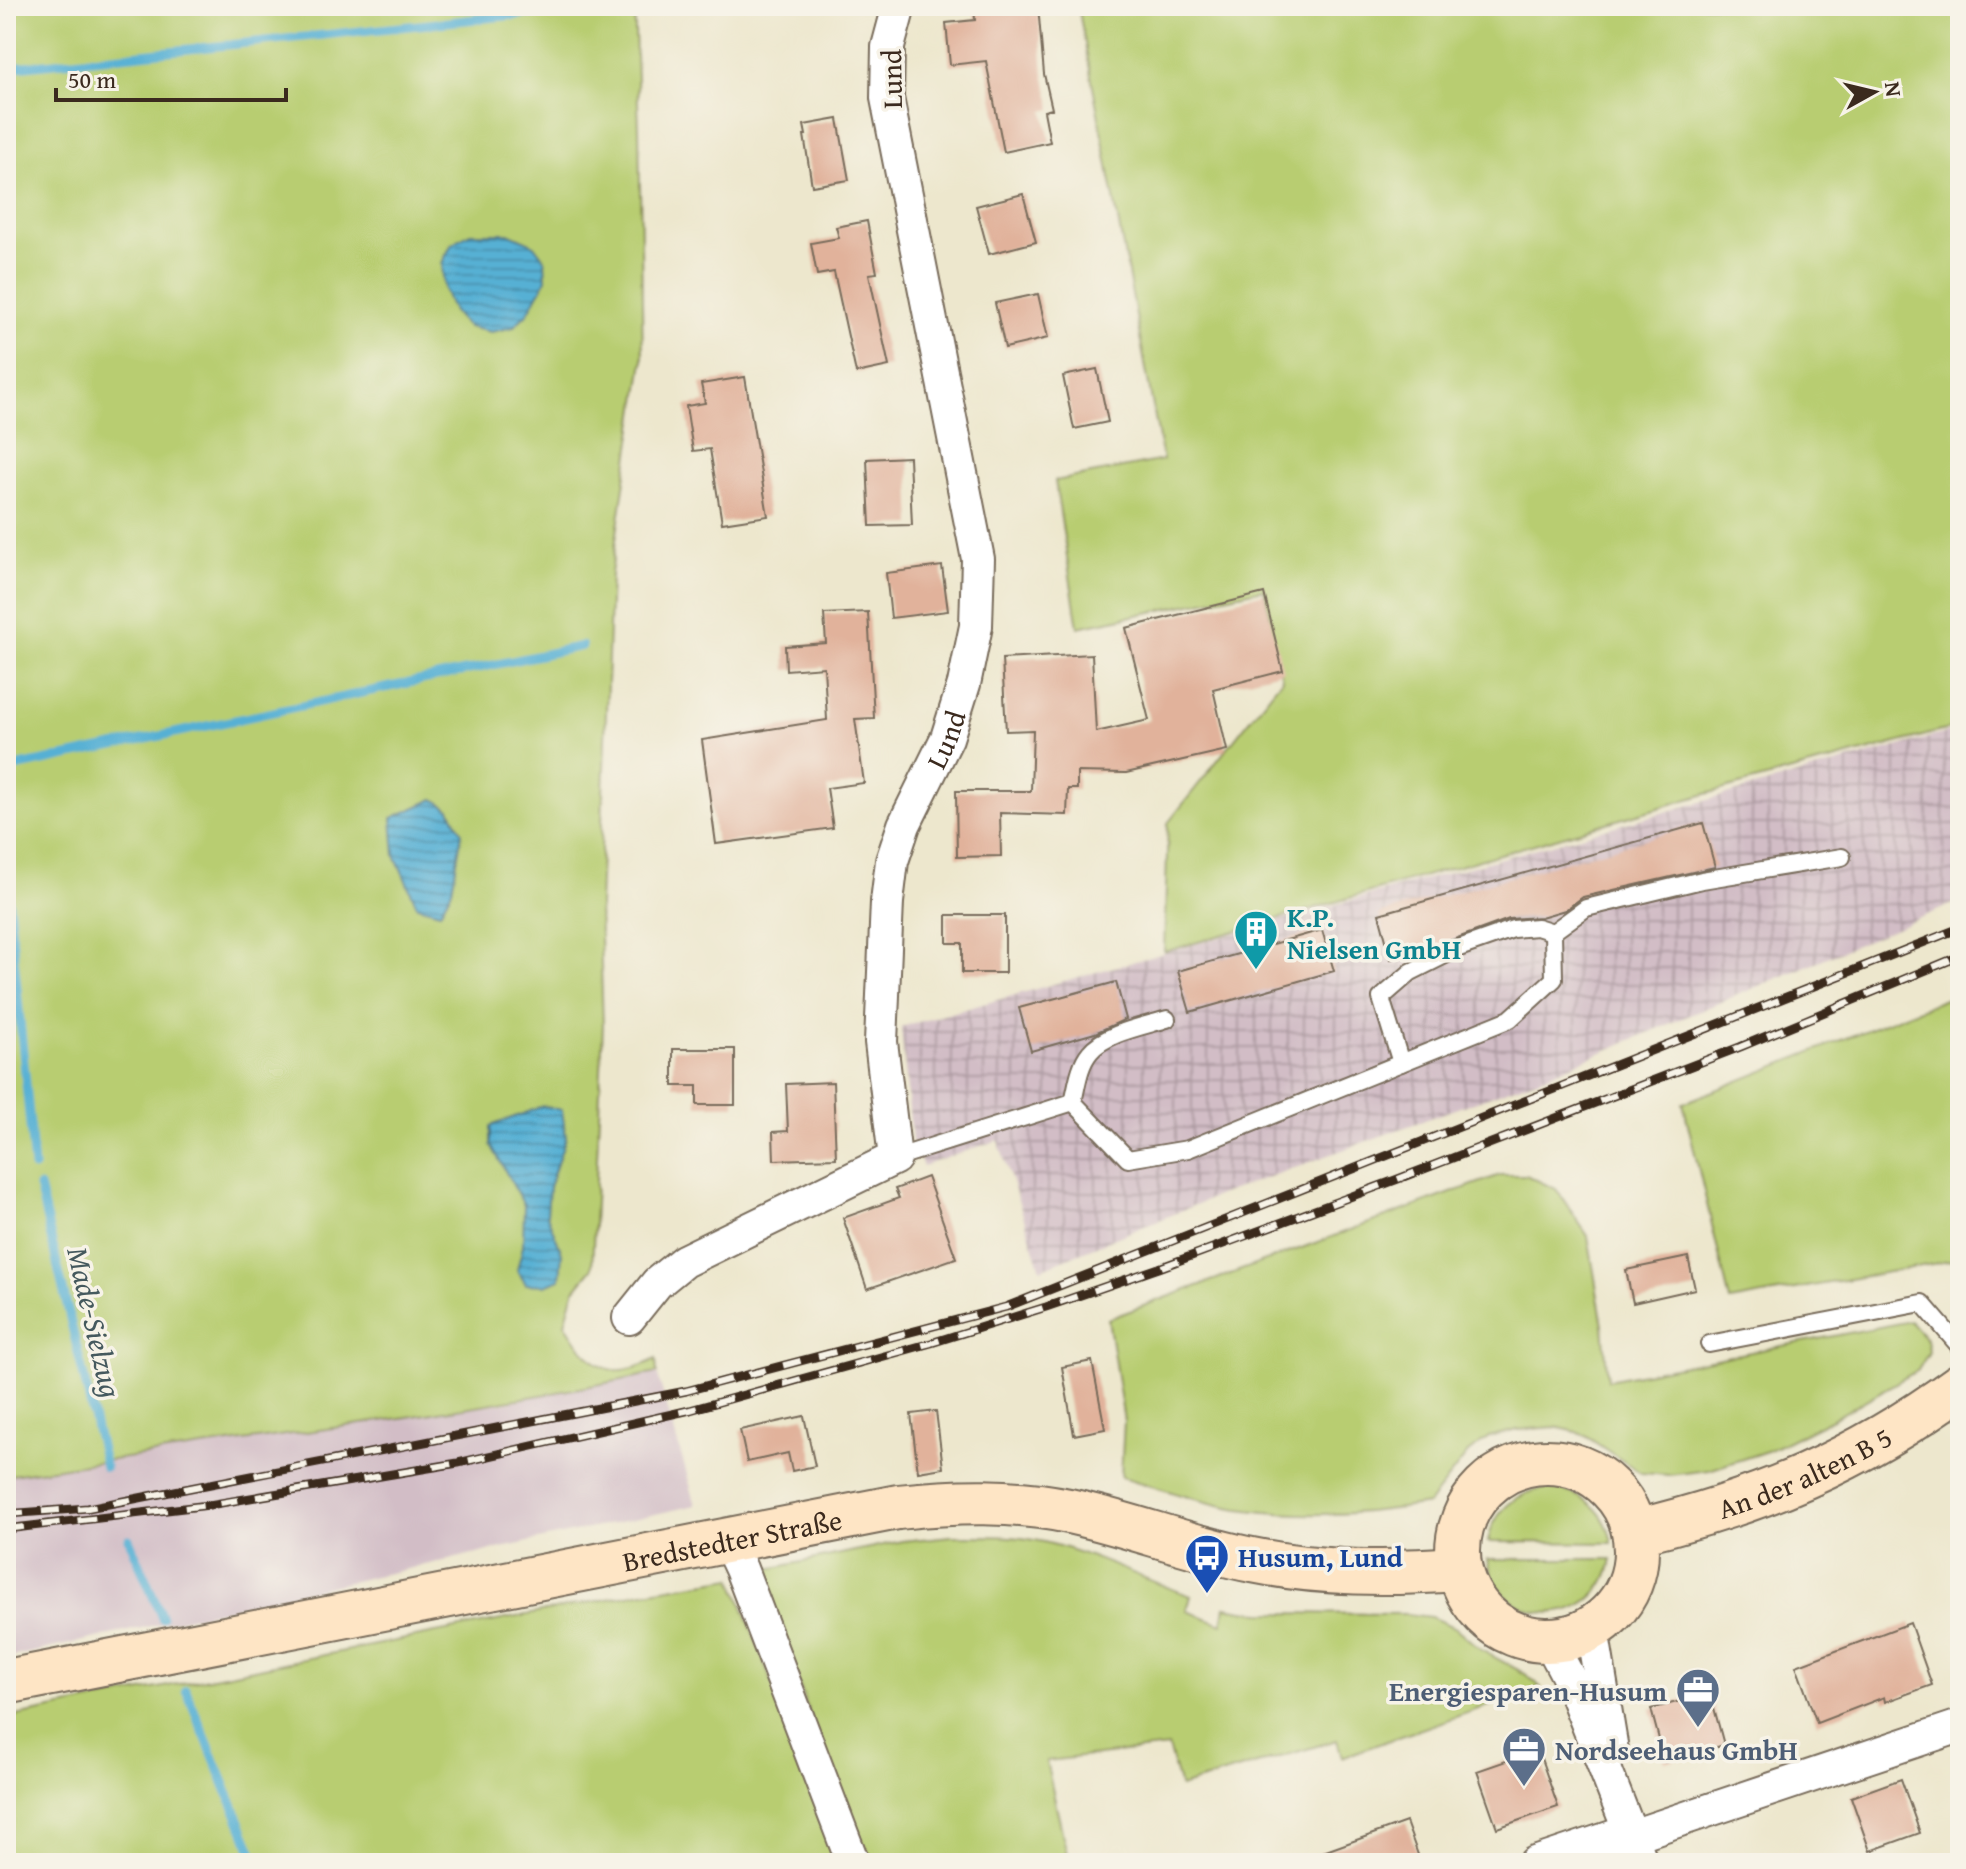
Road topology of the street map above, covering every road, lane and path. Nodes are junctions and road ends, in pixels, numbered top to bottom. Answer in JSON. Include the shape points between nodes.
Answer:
{"nodes":[{"id":1,"x":899,"y":6,"type":"edge"},
{"id":2,"x":1842,"y":857,"type":"dead end"},
{"id":3,"x":1553,"y":932,"type":"junction"},
{"id":4,"x":1167,"y":1019,"type":"dead end"},
{"id":5,"x":1401,"y":1063,"type":"junction"},
{"id":6,"x":1073,"y":1102,"type":"junction"},
{"id":7,"x":895,"y":1158,"type":"junction"},
{"id":8,"x":629,"y":1318,"type":"dead end"},
{"id":9,"x":1709,"y":1344,"type":"dead end"},
{"id":10,"x":1960,"y":1347,"type":"edge"},
{"id":11,"x":1960,"y":1386,"type":"edge"},
{"id":12,"x":1635,"y":1532,"type":"junction"},
{"id":13,"x":725,"y":1535,"type":"junction"},
{"id":14,"x":1459,"y":1569,"type":"junction"},
{"id":15,"x":1592,"y":1629,"type":"junction"},
{"id":16,"x":1549,"y":1640,"type":"junction"},
{"id":17,"x":6,"y":1682,"type":"edge"},
{"id":18,"x":1960,"y":1726,"type":"edge"},
{"id":19,"x":1632,"y":1835,"type":"edge"},
{"id":20,"x":853,"y":1863,"type":"edge"},
{"id":21,"x":1535,"y":1863,"type":"edge"}],
"edges":[{"from":1,"to":7,"type":"street","name":"Lund","via":[[888,47],[887,98],[978,559],[976,626],[964,684],[947,738],[892,861],[881,1042]]},
{"from":2,"to":3,"type":"lane","via":[[1702,880],[1586,908]]},
{"from":3,"to":5,"type":"lane","via":[[1554,979],[1510,1019]]},
{"from":3,"to":5,"type":"lane","via":[[1513,929],[1411,972],[1381,998]]},
{"from":4,"to":6,"type":"lane","via":[[1116,1035],[1090,1052]]},
{"from":5,"to":6,"type":"lane","via":[[1188,1149],[1128,1159]]},
{"from":6,"to":7,"type":"lane"},
{"from":7,"to":8,"type":"street","via":[[684,1261],[657,1283]]},
{"from":9,"to":10,"type":"lane","via":[[1922,1303]]},
{"from":11,"to":12,"type":"main road","name":"An der alten B 5","via":[[1875,1444],[1792,1484],[1696,1518]]},
{"from":12,"to":14,"type":"main road","via":[[1622,1502],[1601,1479],[1574,1465],[1543,1461],[1513,1468],[1487,1484],[1468,1509],[1459,1538]]},
{"from":12,"to":15,"type":"main road","via":[[1629,1586],[1614,1611]]},
{"from":13,"to":14,"type":"main road","name":"Bredstedter Straße","via":[[898,1507],[988,1502],[1069,1511],[1224,1554],[1287,1565],[1347,1573]]},
{"from":13,"to":17,"type":"main road","name":"Bredstedter Straße"},
{"from":13,"to":20,"type":"street"},
{"from":14,"to":16,"type":"main road","via":[[1471,1598],[1491,1621],[1518,1636]]},
{"from":15,"to":16,"type":"main road"},
{"from":15,"to":19,"type":"street"},
{"from":16,"to":19,"type":"street"},
{"from":18,"to":19,"type":"street"},
{"from":19,"to":21,"type":"street"}]}
